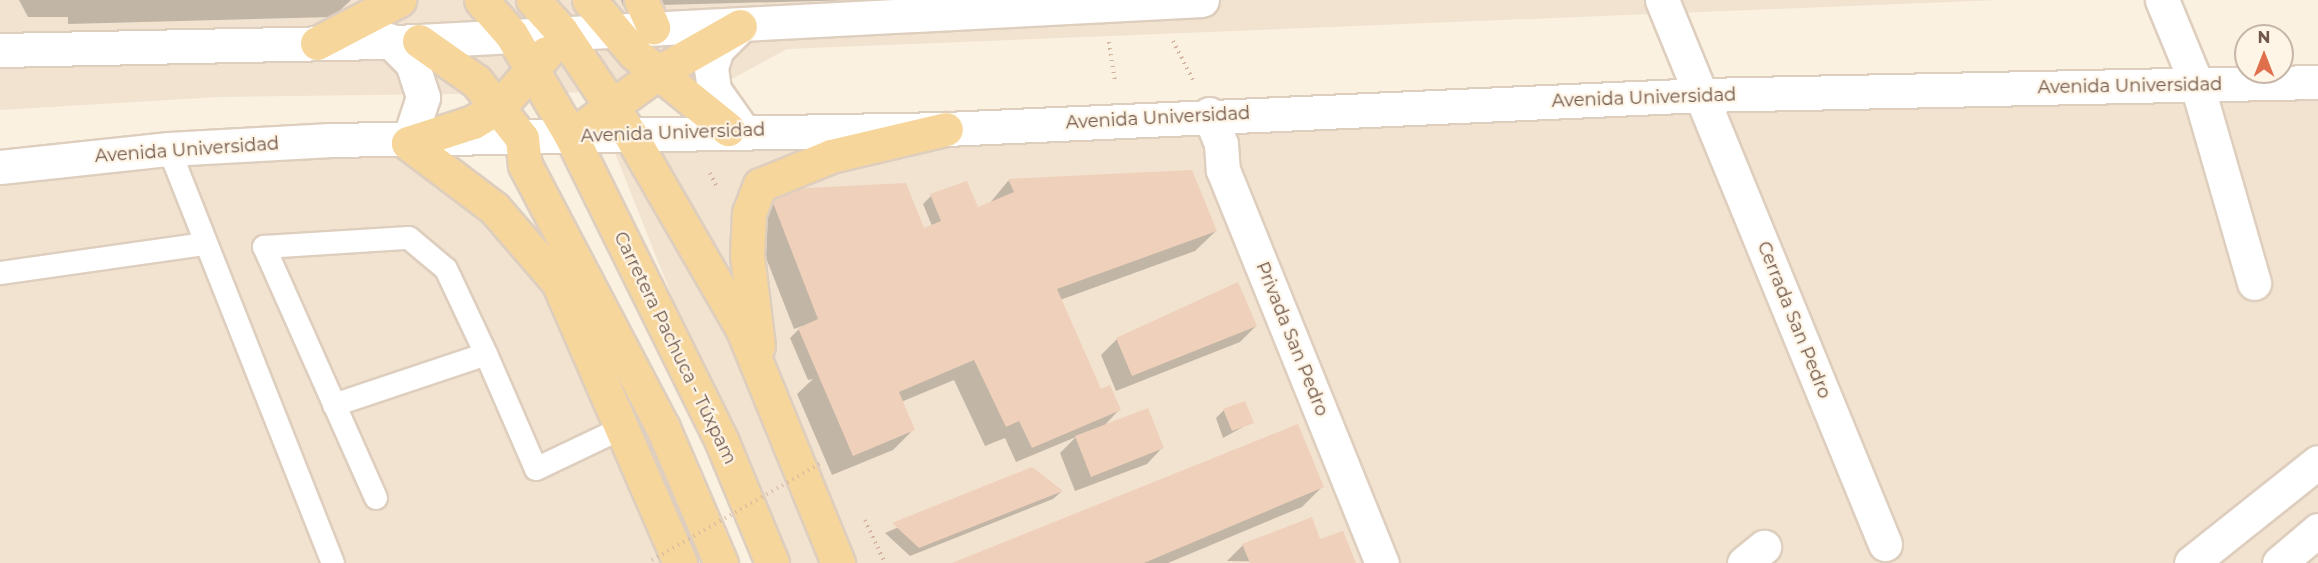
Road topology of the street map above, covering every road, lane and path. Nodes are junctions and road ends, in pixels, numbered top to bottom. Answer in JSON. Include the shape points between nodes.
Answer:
{"nodes":[{"id":1,"x":399,"y":0,"type":"edge"},
{"id":2,"x":481,"y":0,"type":"edge"},
{"id":3,"x":533,"y":0,"type":"edge"},
{"id":4,"x":589,"y":0,"type":"edge"},
{"id":5,"x":1202,"y":0,"type":"edge"},
{"id":6,"x":1662,"y":0,"type":"edge"},
{"id":7,"x":2162,"y":0,"type":"edge"},
{"id":8,"x":1154,"y":1,"type":"edge"},
{"id":9,"x":1104,"y":6,"type":"junction"},
{"id":10,"x":647,"y":14,"type":"edge"},
{"id":11,"x":740,"y":26,"type":"junction"},
{"id":12,"x":614,"y":28,"type":"junction"},
{"id":13,"x":561,"y":31,"type":"junction"},
{"id":14,"x":511,"y":34,"type":"junction"},
{"id":15,"x":404,"y":41,"type":"junction"},
{"id":16,"x":317,"y":42,"type":"junction"},
{"id":17,"x":0,"y":50,"type":"edge"},
{"id":18,"x":534,"y":72,"type":"junction"},
{"id":19,"x":659,"y":72,"type":"junction"},
{"id":20,"x":2318,"y":82,"type":"edge"},
{"id":21,"x":2197,"y":85,"type":"junction"},
{"id":22,"x":1703,"y":95,"type":"junction"},
{"id":23,"x":500,"y":106,"type":"junction"},
{"id":24,"x":610,"y":107,"type":"junction"},
{"id":25,"x":1209,"y":114,"type":"junction"},
{"id":26,"x":1121,"y":120,"type":"junction"},
{"id":27,"x":946,"y":129,"type":"junction"},
{"id":28,"x":735,"y":130,"type":"junction"},
{"id":29,"x":630,"y":134,"type":"junction"},
{"id":30,"x":571,"y":136,"type":"junction"},
{"id":31,"x":522,"y":138,"type":"junction"},
{"id":32,"x":408,"y":143,"type":"junction"},
{"id":33,"x":169,"y":149,"type":"junction"},
{"id":34,"x":0,"y":167,"type":"edge"},
{"id":35,"x":203,"y":244,"type":"junction"},
{"id":36,"x":0,"y":273,"type":"edge"},
{"id":37,"x":2254,"y":283,"type":"dead end"},
{"id":38,"x":486,"y":354,"type":"junction"},
{"id":39,"x":760,"y":371,"type":"junction"},
{"id":40,"x":334,"y":405,"type":"junction"},
{"id":41,"x":624,"y":427,"type":"junction"},
{"id":42,"x":823,"y":462,"type":"dead end"},
{"id":43,"x":2318,"y":462,"type":"edge"},
{"id":44,"x":376,"y":498,"type":"dead end"},
{"id":45,"x":2318,"y":530,"type":"edge"},
{"id":46,"x":1885,"y":544,"type":"dead end"},
{"id":47,"x":666,"y":562,"type":"edge"},
{"id":48,"x":333,"y":563,"type":"edge"},
{"id":49,"x":721,"y":563,"type":"edge"},
{"id":50,"x":772,"y":563,"type":"edge"},
{"id":51,"x":838,"y":563,"type":"edge"},
{"id":52,"x":1382,"y":563,"type":"edge"},
{"id":53,"x":2192,"y":563,"type":"edge"},
{"id":54,"x":2279,"y":563,"type":"edge"}],
"edges":[{"from":1,"to":16,"type":"main road"},
{"from":2,"to":14,"type":"main road","name":"Carretera Pachuca - Túxpam"},
{"from":3,"to":13,"type":"main road"},
{"from":4,"to":12,"type":"main road"},
{"from":5,"to":8,"type":"main road"},
{"from":6,"to":22,"type":"main road","name":"Cerrada San Pedro"},
{"from":7,"to":21,"type":"main road"},
{"from":8,"to":9,"type":"main road"},
{"from":8,"to":25,"type":"path"},
{"from":9,"to":11,"type":"main road"},
{"from":9,"to":26,"type":"path"},
{"from":10,"to":11,"type":"main road"},
{"from":10,"to":12,"type":"main road"},
{"from":11,"to":19,"type":"main road"},
{"from":11,"to":28,"type":"main road","via":[[717,50],[711,68],[714,90]]},
{"from":12,"to":13,"type":"main road"},
{"from":12,"to":19,"type":"main road"},
{"from":13,"to":14,"type":"main road"},
{"from":13,"to":18,"type":"main road"},
{"from":13,"to":24,"type":"main road"},
{"from":14,"to":15,"type":"main road"},
{"from":14,"to":18,"type":"main road","name":"Carretera Pachuca - Túxpam"},
{"from":15,"to":16,"type":"main road"},
{"from":15,"to":23,"type":"main road","via":[[476,81]]},
{"from":15,"to":32,"type":"main road","via":[[422,90]]},
{"from":16,"to":17,"type":"main road"},
{"from":18,"to":23,"type":"main road"},
{"from":18,"to":30,"type":"main road","name":"Carretera Pachuca - Túxpam"},
{"from":19,"to":24,"type":"main road"},
{"from":19,"to":28,"type":"main road"},
{"from":20,"to":21,"type":"main road","name":"Avenida Universidad"},
{"from":21,"to":22,"type":"main road","name":"Avenida Universidad"},
{"from":21,"to":37,"type":"main road"},
{"from":22,"to":25,"type":"main road","name":"Avenida Universidad"},
{"from":22,"to":46,"type":"main road","name":"Cerrada San Pedro"},
{"from":23,"to":31,"type":"main road"},
{"from":23,"to":32,"type":"main road","via":[[473,122]]},
{"from":24,"to":29,"type":"main road"},
{"from":24,"to":30,"type":"main road"},
{"from":25,"to":26,"type":"main road","name":"Avenida Universidad"},
{"from":25,"to":52,"type":"main road","name":"Privada San Pedro","via":[[1221,144],[1223,170]]},
{"from":26,"to":27,"type":"main road","name":"Avenida Universidad"},
{"from":27,"to":28,"type":"main road","name":"Avenida Universidad"},
{"from":27,"to":39,"type":"main road","via":[[831,156],[760,185],[749,213],[747,255]]},
{"from":28,"to":29,"type":"main road","name":"Avenida Universidad"},
{"from":29,"to":30,"type":"main road","name":"Avenida Universidad"},
{"from":29,"to":39,"type":"main road","via":[[743,330]]},
{"from":30,"to":31,"type":"main road","name":"Avenida Universidad"},
{"from":30,"to":50,"type":"main road","name":"Carretera Pachuca - Túxpam","via":[[718,432]]},
{"from":31,"to":32,"type":"main road","name":"Avenida Universidad"},
{"from":31,"to":49,"type":"main road","via":[[525,165],[663,428]]},
{"from":32,"to":33,"type":"main road","name":"Avenida Universidad","via":[[331,140]]},
{"from":32,"to":41,"type":"main road","via":[[494,208],[558,282]]},
{"from":33,"to":34,"type":"main road","name":"Avenida Universidad"},
{"from":33,"to":35,"type":"lane"},
{"from":35,"to":36,"type":"lane"},
{"from":35,"to":48,"type":"lane"},
{"from":38,"to":40,"type":"lane"},
{"from":38,"to":40,"type":"lane","via":[[447,269],[409,238],[264,247]]},
{"from":38,"to":41,"type":"lane","via":[[536,469]]},
{"from":39,"to":51,"type":"main road"},
{"from":40,"to":44,"type":"lane"},
{"from":41,"to":47,"type":"main road"},
{"from":42,"to":47,"type":"path","bridge":true},
{"from":43,"to":53,"type":"main road"},
{"from":45,"to":54,"type":"main road"}]}
